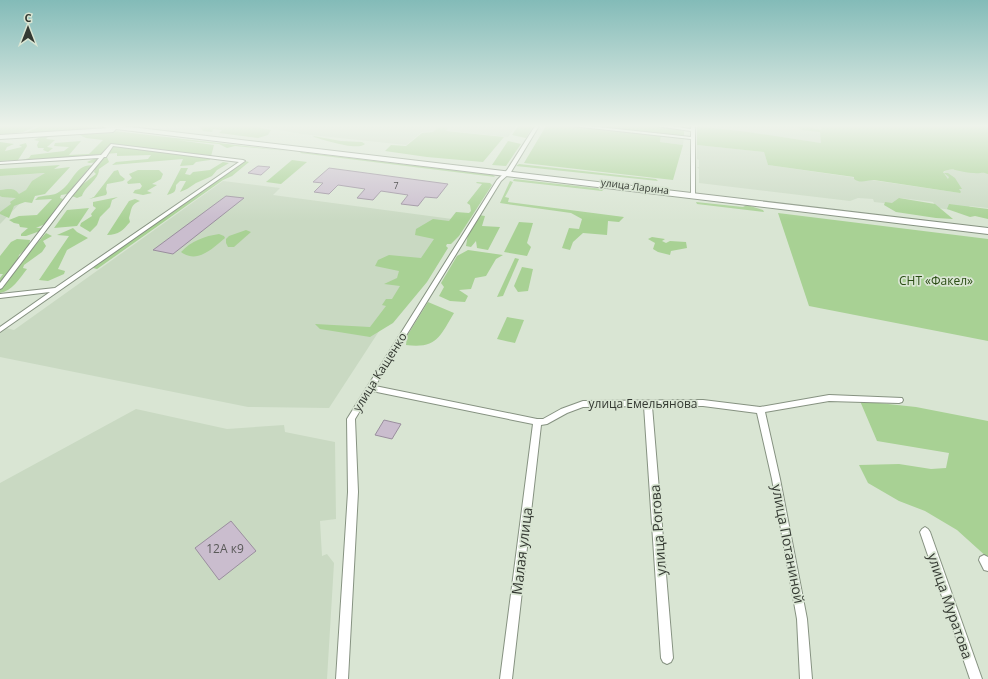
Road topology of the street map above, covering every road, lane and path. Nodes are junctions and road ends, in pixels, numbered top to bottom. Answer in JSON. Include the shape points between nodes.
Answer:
{"nodes":[{"id":1,"x":79,"y":158,"type":"edge"},
{"id":2,"x":103,"y":158,"type":"edge"},
{"id":3,"x":216,"y":158,"type":"edge"},
{"id":4,"x":390,"y":158,"type":"edge"},
{"id":5,"x":516,"y":158,"type":"edge"},
{"id":6,"x":692,"y":158,"type":"edge"},
{"id":7,"x":0,"y":163,"type":"edge"},
{"id":8,"x":507,"y":172,"type":"junction"},
{"id":9,"x":692,"y":195,"type":"junction"},
{"id":10,"x":988,"y":228,"type":"edge"},
{"id":11,"x":988,"y":231,"type":"edge"},
{"id":12,"x":0,"y":287,"type":"edge"},
{"id":13,"x":56,"y":290,"type":"junction"},
{"id":14,"x":0,"y":296,"type":"edge"},
{"id":15,"x":0,"y":330,"type":"edge"},
{"id":16,"x":370,"y":388,"type":"junction"},
{"id":17,"x":899,"y":400,"type":"dead end"},
{"id":18,"x":648,"y":403,"type":"junction"},
{"id":19,"x":760,"y":410,"type":"junction"},
{"id":20,"x":537,"y":422,"type":"junction"},
{"id":21,"x":925,"y":532,"type":"dead end"},
{"id":22,"x":667,"y":658,"type":"dead end"},
{"id":23,"x":342,"y":679,"type":"edge"},
{"id":24,"x":506,"y":679,"type":"edge"},
{"id":25,"x":806,"y":679,"type":"edge"},
{"id":26,"x":976,"y":679,"type":"edge"}],
"edges":[{"from":1,"to":7,"type":"street"},
{"from":2,"to":12,"type":"street","via":[[70,195]]},
{"from":3,"to":13,"type":"street","via":[[243,161]]},
{"from":4,"to":8,"type":"main road","name":"улица Ларина"},
{"from":5,"to":8,"type":"street","name":"улица Кащенко"},
{"from":6,"to":9,"type":"street"},
{"from":8,"to":9,"type":"main road","name":"улица Ларина"},
{"from":8,"to":16,"type":"street","name":"улица Кащенко","via":[[499,180]]},
{"from":9,"to":10,"type":"main road","name":"улица Ларина"},
{"from":9,"to":11,"type":"main road","name":"улица Ларина"},
{"from":13,"to":14,"type":"street"},
{"from":13,"to":15,"type":"street"},
{"from":16,"to":20,"type":"street"},
{"from":16,"to":23,"type":"street","name":"улица Кащенко","via":[[351,419],[353,492]]},
{"from":17,"to":19,"type":"street","name":"улица Емельянова","via":[[829,398]]},
{"from":18,"to":19,"type":"street","name":"улица Емельянова","via":[[703,403]]},
{"from":18,"to":20,"type":"street","name":"улица Емельянова","via":[[584,404],[544,422]]},
{"from":18,"to":22,"type":"street","name":"улица Рогова"},
{"from":19,"to":25,"type":"street","name":"улица Потаниной","via":[[776,479],[802,619]]},
{"from":20,"to":24,"type":"street","name":"Малая улица"},
{"from":21,"to":26,"type":"street","name":"улица Муратова"}]}
